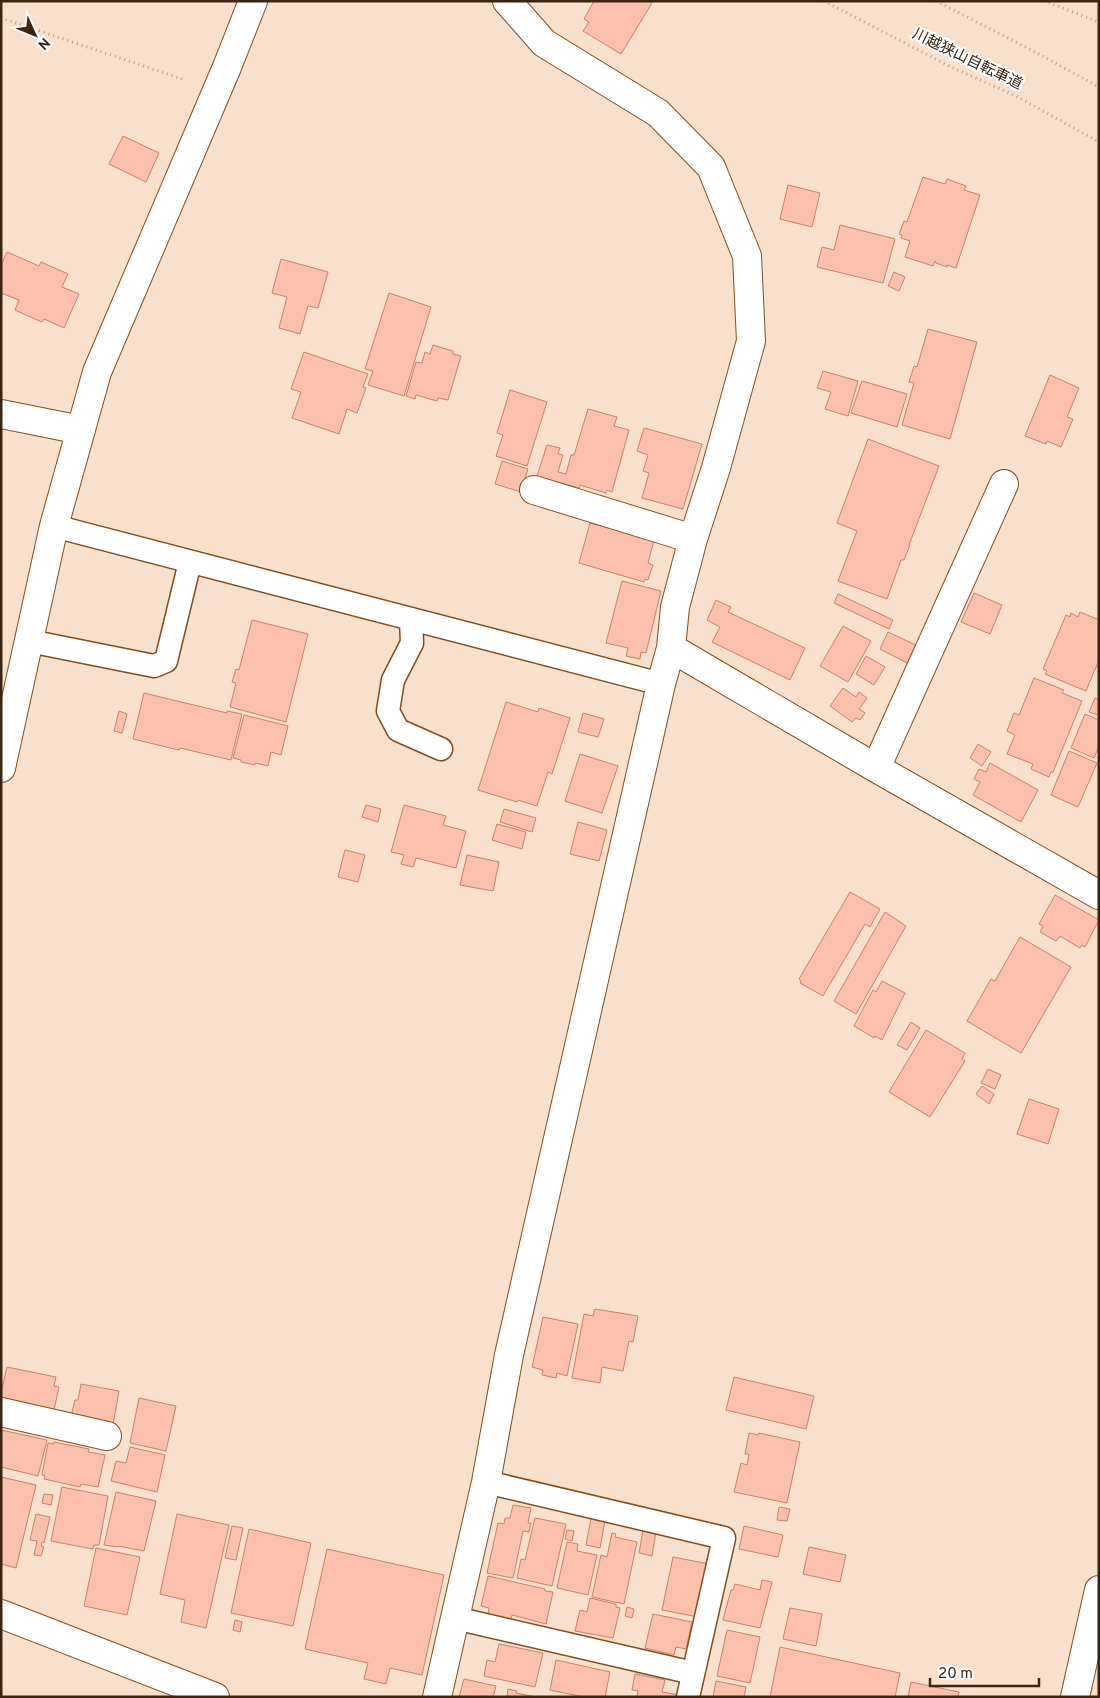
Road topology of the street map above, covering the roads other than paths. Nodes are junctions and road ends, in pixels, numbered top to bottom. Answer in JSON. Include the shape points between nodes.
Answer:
{"nodes":[{"id":1,"x":253,"y":1,"type":"edge"},
{"id":2,"x":507,"y":1,"type":"edge"},
{"id":3,"x":1,"y":414,"type":"edge"},
{"id":4,"x":81,"y":430,"type":"junction"},
{"id":5,"x":1004,"y":484,"type":"dead end"},
{"id":6,"x":534,"y":490,"type":"dead end"},
{"id":7,"x":54,"y":526,"type":"junction"},
{"id":8,"x":693,"y":539,"type":"junction"},
{"id":9,"x":190,"y":562,"type":"junction"},
{"id":10,"x":411,"y":619,"type":"junction"},
{"id":11,"x":29,"y":641,"type":"junction"},
{"id":12,"x":671,"y":648,"type":"junction"},
{"id":13,"x":661,"y":684,"type":"junction"},
{"id":14,"x":441,"y":749,"type":"dead end"},
{"id":15,"x":1,"y":768,"type":"edge"},
{"id":16,"x":876,"y":768,"type":"junction"},
{"id":17,"x":1099,"y":895,"type":"edge"},
{"id":18,"x":1,"y":1412,"type":"edge"},
{"id":19,"x":107,"y":1436,"type":"dead end"},
{"id":20,"x":486,"y":1482,"type":"junction"},
{"id":21,"x":1099,"y":1590,"type":"edge"},
{"id":22,"x":1,"y":1614,"type":"edge"},
{"id":23,"x":455,"y":1618,"type":"junction"},
{"id":24,"x":693,"y":1673,"type":"junction"},
{"id":25,"x":215,"y":1697,"type":"edge"},
{"id":26,"x":437,"y":1697,"type":"edge"},
{"id":27,"x":688,"y":1697,"type":"edge"},
{"id":28,"x":1075,"y":1697,"type":"edge"}],
"edges":[{"from":1,"to":4,"type":"street","via":[[97,372]]},
{"from":2,"to":8,"type":"street","via":[[544,43],[658,112],[711,167],[747,256],[751,342]]},
{"from":3,"to":4,"type":"street"},
{"from":4,"to":7,"type":"street"},
{"from":5,"to":16,"type":"street"},
{"from":6,"to":8,"type":"street"},
{"from":7,"to":9,"type":"lane"},
{"from":7,"to":11,"type":"street"},
{"from":8,"to":12,"type":"street","via":[[675,608]]},
{"from":9,"to":10,"type":"lane"},
{"from":9,"to":11,"type":"lane","via":[[166,661],[154,666]]},
{"from":10,"to":13,"type":"lane"},
{"from":10,"to":14,"type":"lane","via":[[412,643],[393,680],[388,711],[398,730]]},
{"from":11,"to":15,"type":"street"},
{"from":12,"to":13,"type":"street"},
{"from":12,"to":16,"type":"street"},
{"from":13,"to":20,"type":"street","via":[[509,1355]]},
{"from":16,"to":17,"type":"street"},
{"from":18,"to":19,"type":"street"},
{"from":20,"to":23,"type":"street"},
{"from":20,"to":24,"type":"lane","via":[[724,1538]]},
{"from":21,"to":28,"type":"street"},
{"from":22,"to":25,"type":"street"},
{"from":23,"to":24,"type":"lane"},
{"from":23,"to":26,"type":"street"},
{"from":24,"to":27,"type":"lane"}]}
